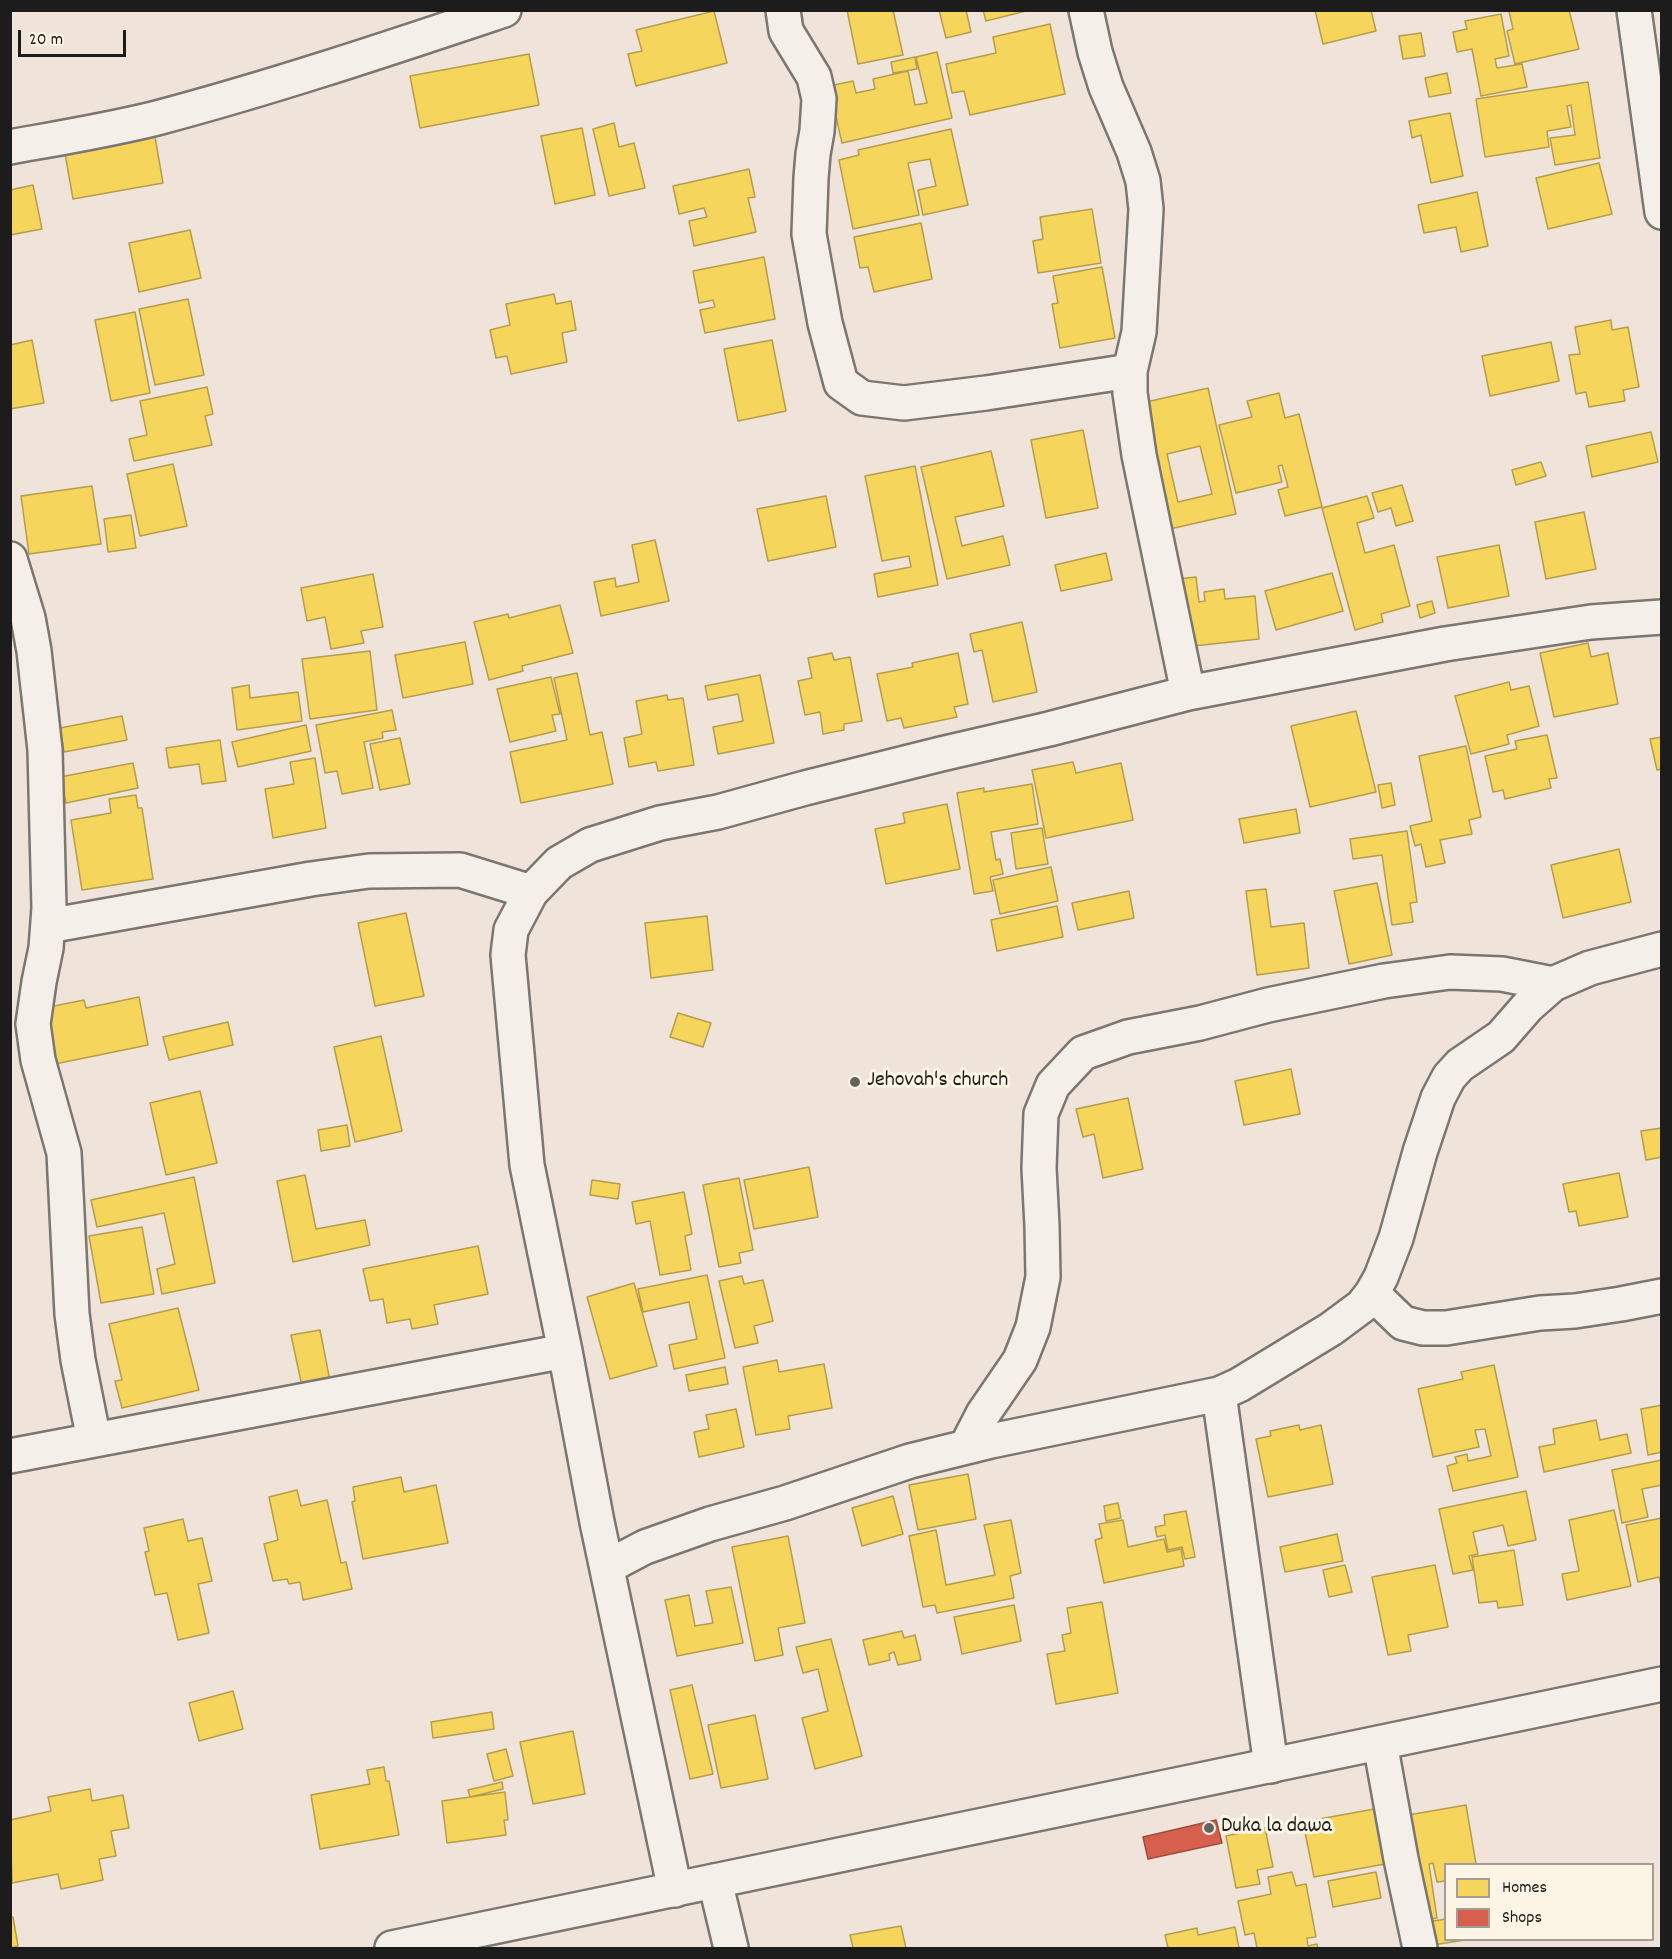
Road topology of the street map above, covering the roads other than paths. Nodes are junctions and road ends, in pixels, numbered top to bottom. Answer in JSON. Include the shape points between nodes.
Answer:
{"nodes":[{"id":1,"x":504,"y":10,"type":"edge"},
{"id":2,"x":783,"y":10,"type":"edge"},
{"id":3,"x":1086,"y":10,"type":"edge"},
{"id":4,"x":1634,"y":10,"type":"edge"},
{"id":5,"x":10,"y":147,"type":"edge"},
{"id":6,"x":1662,"y":212,"type":"edge"},
{"id":7,"x":1130,"y":371,"type":"junction"},
{"id":8,"x":10,"y":559,"type":"edge"},
{"id":9,"x":1662,"y":617,"type":"edge"},
{"id":10,"x":1188,"y":693,"type":"junction"},
{"id":11,"x":531,"y":892,"type":"junction"},
{"id":12,"x":48,"y":926,"type":"junction"},
{"id":13,"x":1662,"y":949,"type":"edge"},
{"id":14,"x":1553,"y":984,"type":"junction"},
{"id":15,"x":1372,"y":1293,"type":"junction"},
{"id":16,"x":1662,"y":1296,"type":"edge"},
{"id":17,"x":565,"y":1351,"type":"junction"},
{"id":18,"x":1219,"y":1394,"type":"junction"},
{"id":19,"x":94,"y":1440,"type":"junction"},
{"id":20,"x":966,"y":1447,"type":"junction"},
{"id":21,"x":10,"y":1456,"type":"edge"},
{"id":22,"x":607,"y":1567,"type":"junction"},
{"id":23,"x":1662,"y":1684,"type":"edge"},
{"id":24,"x":1380,"y":1743,"type":"junction"},
{"id":25,"x":1271,"y":1766,"type":"junction"},
{"id":26,"x":715,"y":1881,"type":"junction"},
{"id":27,"x":675,"y":1890,"type":"junction"},
{"id":28,"x":392,"y":1948,"type":"edge"},
{"id":29,"x":731,"y":1948,"type":"edge"},
{"id":30,"x":1420,"y":1948,"type":"edge"}],
"edges":[{"from":1,"to":5,"type":"street","via":[[157,118]]},
{"from":2,"to":7,"type":"street","via":[[786,31],[814,76],[819,99],[809,234],[825,323],[842,383],[862,398],[904,403]]},
{"from":3,"to":7,"type":"street","via":[[1106,87],[1143,181],[1146,209],[1139,332]]},
{"from":4,"to":6,"type":"street"},
{"from":7,"to":10,"type":"street","via":[[1139,455]]},
{"from":8,"to":12,"type":"street","via":[[28,618],[45,750]]},
{"from":9,"to":10,"type":"street","via":[[1591,622],[1467,641]]},
{"from":10,"to":11,"type":"street","via":[[718,812],[660,823],[590,845],[559,863]]},
{"from":11,"to":12,"type":"street","via":[[460,870],[369,871]]},
{"from":11,"to":17,"type":"street","via":[[511,930],[508,955],[526,1165]]},
{"from":12,"to":19,"type":"street","via":[[33,1024],[38,1060],[64,1153],[72,1314]]},
{"from":13,"to":14,"type":"street","via":[[1590,968]]},
{"from":14,"to":15,"type":"street","via":[[1501,1036],[1460,1065],[1437,1098],[1396,1238]]},
{"from":14,"to":20,"type":"street","via":[[1502,974],[1450,972],[1384,981],[1128,1037],[1083,1053],[1053,1085],[1041,1114],[1043,1277],[1033,1327],[1020,1360]]},
{"from":15,"to":16,"type":"street","via":[[1403,1323],[1423,1328],[1446,1328]]},
{"from":15,"to":18,"type":"street","via":[[1362,1306],[1331,1329]]},
{"from":17,"to":19,"type":"street"},
{"from":17,"to":22,"type":"street"},
{"from":18,"to":20,"type":"street"},
{"from":18,"to":25,"type":"street"},
{"from":19,"to":21,"type":"street"},
{"from":20,"to":22,"type":"street","via":[[710,1524],[645,1547]]},
{"from":22,"to":27,"type":"street"},
{"from":23,"to":24,"type":"street"},
{"from":24,"to":25,"type":"street"},
{"from":24,"to":30,"type":"street"},
{"from":25,"to":26,"type":"street"},
{"from":26,"to":27,"type":"street"},
{"from":26,"to":29,"type":"street"},
{"from":27,"to":28,"type":"street"}]}
